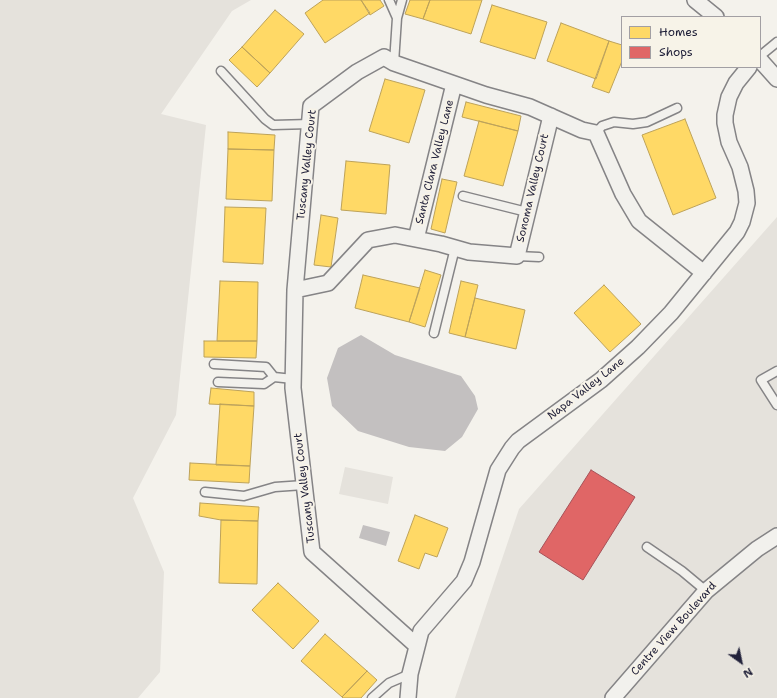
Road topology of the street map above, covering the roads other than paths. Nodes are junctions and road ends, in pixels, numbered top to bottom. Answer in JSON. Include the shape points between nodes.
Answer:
{"nodes":[{"id":1,"x":389,"y":0,"type":"edge"},
{"id":2,"x":402,"y":0,"type":"edge"},
{"id":3,"x":695,"y":0,"type":"edge"},
{"id":4,"x":715,"y":16,"type":"edge"},
{"id":5,"x":397,"y":18,"type":"junction"},
{"id":6,"x":777,"y":42,"type":"edge"},
{"id":7,"x":761,"y":55,"type":"edge"},
{"id":8,"x":761,"y":61,"type":"edge"},
{"id":9,"x":394,"y":63,"type":"junction"},
{"id":10,"x":748,"y":68,"type":"edge"},
{"id":11,"x":221,"y":71,"type":"dead end"},
{"id":12,"x":777,"y":79,"type":"edge"},
{"id":13,"x":454,"y":84,"type":"junction"},
{"id":14,"x":677,"y":108,"type":"dead end"},
{"id":15,"x":550,"y":116,"type":"junction"},
{"id":16,"x":310,"y":124,"type":"junction"},
{"id":17,"x":596,"y":133,"type":"junction"},
{"id":18,"x":463,"y":196,"type":"dead end"},
{"id":19,"x":527,"y":212,"type":"junction"},
{"id":20,"x":416,"y":239,"type":"junction"},
{"id":21,"x":455,"y":248,"type":"junction"},
{"id":22,"x":517,"y":256,"type":"junction"},
{"id":23,"x":539,"y":257,"type":"dead end"},
{"id":24,"x":704,"y":273,"type":"junction"},
{"id":25,"x":296,"y":290,"type":"junction"},
{"id":26,"x":434,"y":333,"type":"dead end"},
{"id":27,"x":214,"y":364,"type":"dead end"},
{"id":28,"x":777,"y":371,"type":"edge"},
{"id":29,"x":274,"y":377,"type":"junction"},
{"id":30,"x":293,"y":379,"type":"junction"},
{"id":31,"x":218,"y":382,"type":"dead end"},
{"id":32,"x":777,"y":406,"type":"edge"},
{"id":33,"x":304,"y":485,"type":"junction"},
{"id":34,"x":205,"y":492,"type":"dead end"},
{"id":35,"x":777,"y":536,"type":"edge"},
{"id":36,"x":647,"y":547,"type":"dead end"},
{"id":37,"x":706,"y":591,"type":"junction"},
{"id":38,"x":417,"y":646,"type":"junction"},
{"id":39,"x":410,"y":674,"type":"junction"},
{"id":40,"x":372,"y":698,"type":"edge"},
{"id":41,"x":408,"y":698,"type":"edge"},
{"id":42,"x":613,"y":698,"type":"edge"}],
"edges":[{"from":1,"to":5,"type":"lane"},
{"from":2,"to":5,"type":"lane"},
{"from":3,"to":4,"type":"street"},
{"from":5,"to":9,"type":"lane"},
{"from":6,"to":7,"type":"lane"},
{"from":8,"to":12,"type":"street"},
{"from":9,"to":13,"type":"street","name":"Tuscany Valley Court"},
{"from":9,"to":16,"type":"street","name":"Tuscany Valley Court","via":[[384,57],[357,72],[311,106]]},
{"from":10,"to":24,"type":"street","name":"Napa Valley Lane","via":[[729,97],[725,115],[729,142],[740,167],[746,191],[745,209],[737,232]]},
{"from":11,"to":16,"type":"lane","via":[[273,125]]},
{"from":13,"to":15,"type":"street","name":"Tuscany Valley Court","via":[[530,107]]},
{"from":13,"to":20,"type":"street","name":"Santa Clara Valley Lane"},
{"from":14,"to":17,"type":"lane","via":[[647,122],[614,122],[602,126]]},
{"from":15,"to":17,"type":"street","name":"Tuscany Valley Court","via":[[582,130]]},
{"from":15,"to":19,"type":"street","name":"Sonoma Valley Court"},
{"from":16,"to":25,"type":"street","name":"Tuscany Valley Court"},
{"from":17,"to":24,"type":"street","via":[[623,194],[639,221]]},
{"from":18,"to":19,"type":"lane"},
{"from":19,"to":22,"type":"street","name":"Sonoma Valley Court"},
{"from":20,"to":21,"type":"street","name":"Sonoma Valley Court"},
{"from":20,"to":25,"type":"street","name":"Sonoma Valley Court","via":[[395,235],[368,240],[328,284]]},
{"from":21,"to":22,"type":"street","name":"Sonoma Valley Court","via":[[468,252]]},
{"from":21,"to":26,"type":"lane"},
{"from":22,"to":23,"type":"lane"},
{"from":24,"to":38,"type":"street","name":"Napa Valley Lane","via":[[638,347],[601,380],[512,448],[498,470],[472,562],[464,581],[421,631]]},
{"from":25,"to":30,"type":"street","name":"Tuscany Valley Court"},
{"from":27,"to":29,"type":"lane","via":[[266,367]]},
{"from":28,"to":32,"type":"lane","via":[[761,380]]},
{"from":29,"to":30,"type":"lane"},
{"from":29,"to":31,"type":"lane","via":[[264,384]]},
{"from":30,"to":33,"type":"street","name":"Tuscany Valley Court"},
{"from":33,"to":34,"type":"lane","via":[[275,487],[244,496]]},
{"from":33,"to":38,"type":"street","name":"Tuscany Valley Court","via":[[312,552]]},
{"from":35,"to":37,"type":"street","name":"Centre View Boulevard"},
{"from":36,"to":37,"type":"lane"},
{"from":37,"to":42,"type":"street","name":"Centre View Boulevard"},
{"from":38,"to":39,"type":"street","name":"Napa Valley Lane"},
{"from":39,"to":40,"type":"lane","via":[[389,683]]},
{"from":39,"to":41,"type":"street","name":"Napa Valley Lane"}]}
